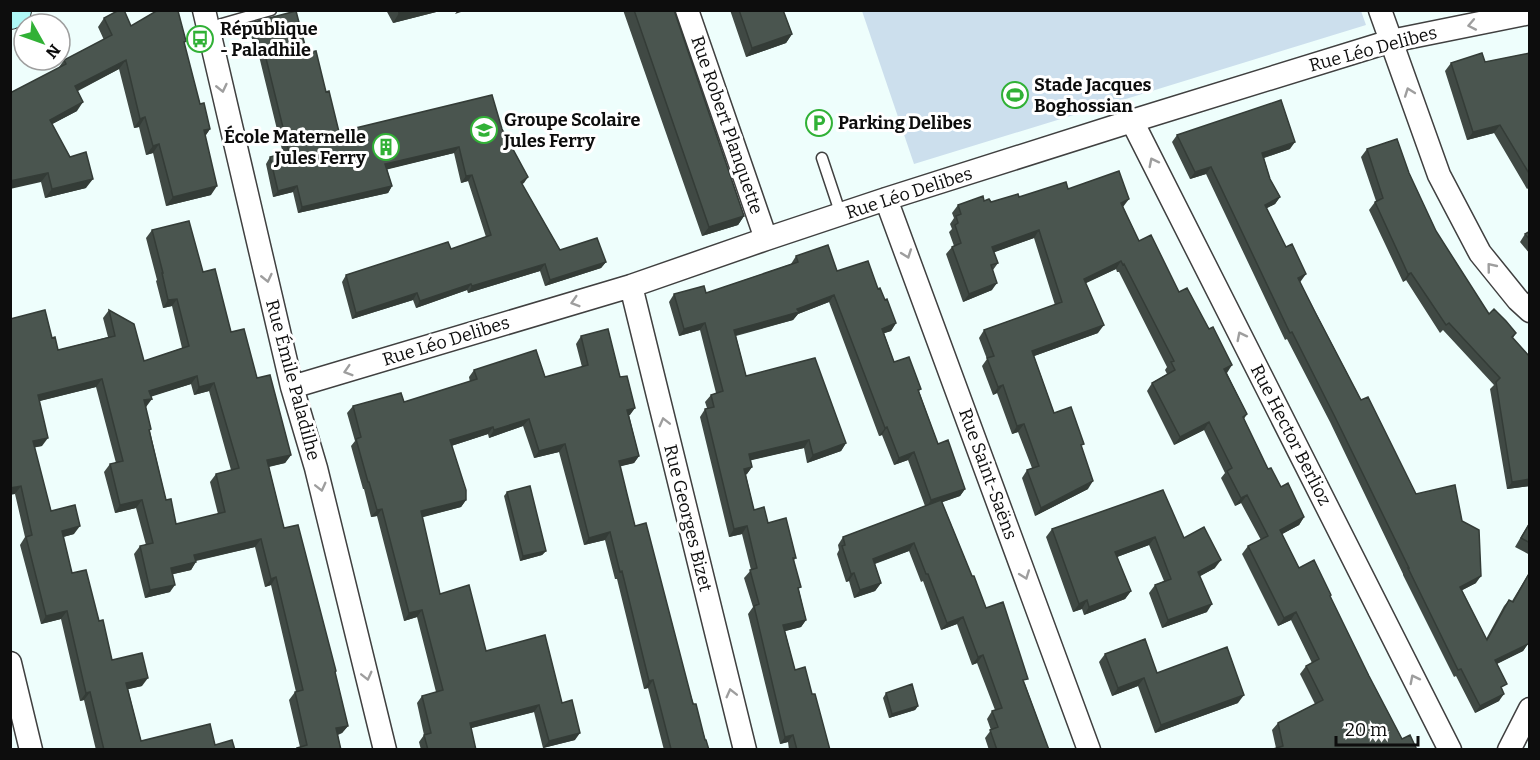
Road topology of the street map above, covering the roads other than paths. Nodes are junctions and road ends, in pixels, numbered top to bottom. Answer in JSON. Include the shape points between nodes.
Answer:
{"nodes":[{"id":1,"x":15,"y":10,"type":"edge"},
{"id":2,"x":271,"y":10,"type":"edge"},
{"id":3,"x":687,"y":10,"type":"edge"},
{"id":4,"x":1380,"y":10,"type":"edge"},
{"id":5,"x":10,"y":13,"type":"edge"},
{"id":6,"x":1530,"y":13,"type":"edge"},
{"id":7,"x":206,"y":19,"type":"edge"},
{"id":8,"x":1391,"y":41,"type":"junction"},
{"id":9,"x":1132,"y":121,"type":"junction"},
{"id":10,"x":822,"y":158,"type":"dead end"},
{"id":11,"x":886,"y":200,"type":"junction"},
{"id":12,"x":841,"y":215,"type":"junction"},
{"id":13,"x":766,"y":239,"type":"junction"},
{"id":14,"x":631,"y":286,"type":"junction"},
{"id":15,"x":1530,"y":311,"type":"edge"},
{"id":16,"x":292,"y":387,"type":"junction"},
{"id":17,"x":10,"y":663,"type":"edge"},
{"id":18,"x":1530,"y":709,"type":"edge"},
{"id":19,"x":31,"y":750,"type":"edge"},
{"id":20,"x":385,"y":750,"type":"edge"},
{"id":21,"x":745,"y":750,"type":"edge"},
{"id":22,"x":1089,"y":750,"type":"edge"},
{"id":23,"x":1450,"y":750,"type":"edge"},
{"id":24,"x":1509,"y":750,"type":"edge"}],
"edges":[{"from":1,"to":5,"type":"main road"},
{"from":2,"to":7,"type":"lane"},
{"from":3,"to":13,"type":"street","name":"Rue Robert Planquette"},
{"from":4,"to":8,"type":"street"},
{"from":6,"to":8,"type":"street","name":"Rue Léo Delibes","one_way":true},
{"from":7,"to":16,"type":"street","name":"Rue Émile Paladilhe","one_way":true},
{"from":8,"to":9,"type":"street","name":"Rue Léo Delibes"},
{"from":15,"to":8,"type":"street","one_way":true,"via":[[1480,253],[1438,175]]},
{"from":9,"to":11,"type":"street","name":"Rue Léo Delibes"},
{"from":23,"to":9,"type":"street","name":"Rue Hector Berlioz","one_way":true},
{"from":10,"to":12,"type":"lane"},
{"from":11,"to":12,"type":"street","name":"Rue Léo Delibes"},
{"from":11,"to":22,"type":"street","name":"Rue Saint-Saëns","one_way":true},
{"from":12,"to":13,"type":"street","name":"Rue Léo Delibes"},
{"from":13,"to":14,"type":"street","name":"Rue Léo Delibes"},
{"from":14,"to":16,"type":"street","name":"Rue Léo Delibes","one_way":true},
{"from":21,"to":14,"type":"street","name":"Rue Georges Bizet","one_way":true},
{"from":16,"to":20,"type":"street","name":"Rue Émile Paladilhe","one_way":true,"via":[[316,468]]},
{"from":17,"to":19,"type":"street"},
{"from":18,"to":24,"type":"street"}]}
